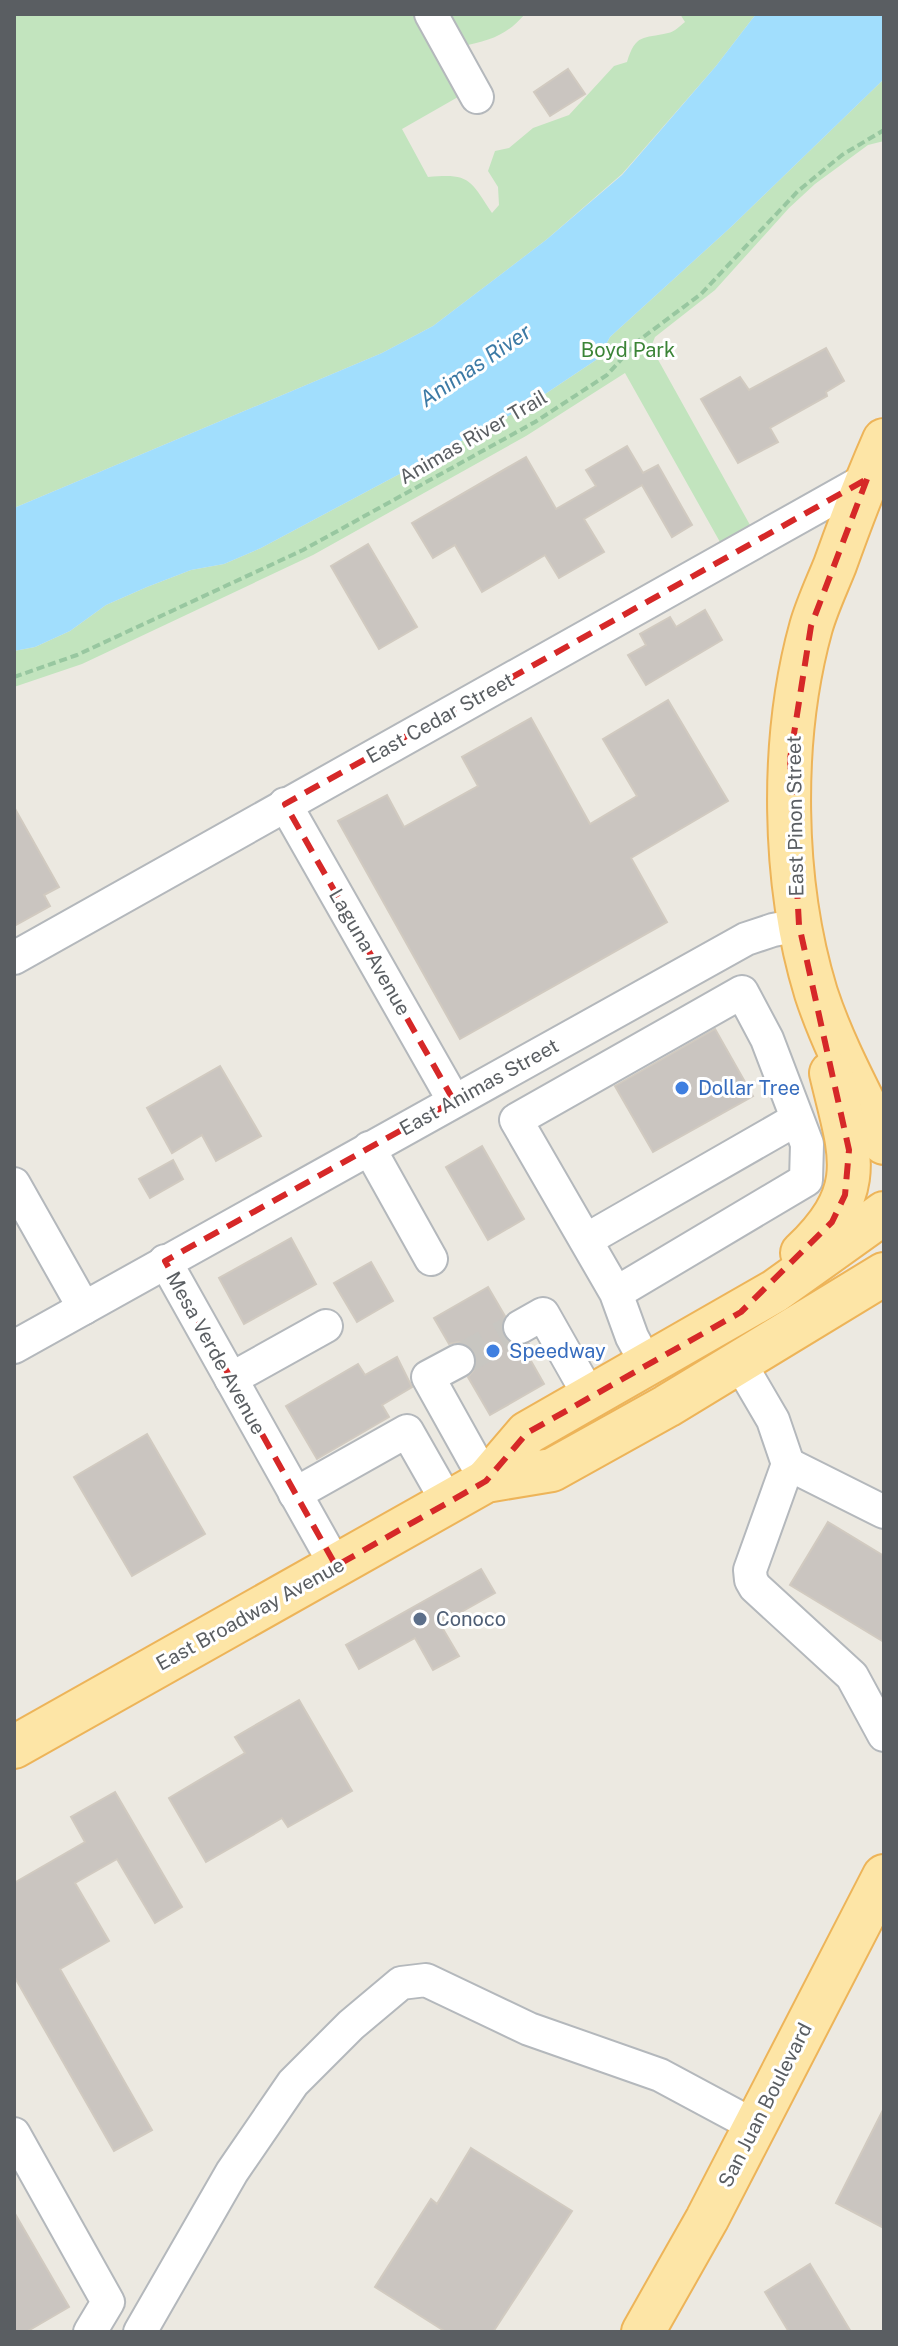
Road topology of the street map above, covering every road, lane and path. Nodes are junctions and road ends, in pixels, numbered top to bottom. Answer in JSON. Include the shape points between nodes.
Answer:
{"nodes":[{"id":1,"x":431,"y":14,"type":"edge"},
{"id":2,"x":477,"y":97,"type":"dead end"},
{"id":3,"x":884,"y":130,"type":"edge"},
{"id":4,"x":884,"y":440,"type":"edge"},
{"id":5,"x":867,"y":479,"type":"junction"},
{"id":6,"x":14,"y":677,"type":"edge"},
{"id":7,"x":285,"y":804,"type":"junction"},
{"id":8,"x":799,"y":925,"type":"junction"},
{"id":9,"x":14,"y":958,"type":"edge"},
{"id":10,"x":816,"y":993,"type":"junction"},
{"id":11,"x":847,"y":1067,"type":"junction"},
{"id":12,"x":884,"y":1096,"type":"edge"},
{"id":13,"x":454,"y":1101,"type":"junction"},
{"id":14,"x":797,"y":1119,"type":"junction"},
{"id":15,"x":884,"y":1143,"type":"edge"},
{"id":16,"x":369,"y":1148,"type":"junction"},
{"id":17,"x":14,"y":1184,"type":"edge"},
{"id":18,"x":884,"y":1213,"type":"edge"},
{"id":19,"x":586,"y":1240,"type":"junction"},
{"id":20,"x":431,"y":1259,"type":"dead end"},
{"id":21,"x":165,"y":1261,"type":"junction"},
{"id":22,"x":884,"y":1274,"type":"edge"},
{"id":23,"x":616,"y":1293,"type":"junction"},
{"id":24,"x":84,"y":1308,"type":"junction"},
{"id":25,"x":741,"y":1312,"type":"junction"},
{"id":26,"x":326,"y":1326,"type":"dead end"},
{"id":27,"x":520,"y":1327,"type":"tunnel mouth"},
{"id":28,"x":14,"y":1347,"type":"edge"},
{"id":29,"x":458,"y":1361,"type":"tunnel mouth"},
{"id":30,"x":739,"y":1362,"type":"junction"},
{"id":31,"x":647,"y":1365,"type":"junction"},
{"id":32,"x":231,"y":1379,"type":"junction"},
{"id":33,"x":590,"y":1397,"type":"junction"},
{"id":34,"x":788,"y":1464,"type":"junction"},
{"id":35,"x":486,"y":1481,"type":"junction"},
{"id":36,"x":295,"y":1494,"type":"junction"},
{"id":37,"x":448,"y":1503,"type":"junction"},
{"id":38,"x":884,"y":1512,"type":"edge"},
{"id":39,"x":336,"y":1566,"type":"junction"},
{"id":40,"x":884,"y":1735,"type":"edge"},
{"id":41,"x":15,"y":1745,"type":"edge"},
{"id":42,"x":884,"y":1876,"type":"edge"},
{"id":43,"x":755,"y":2126,"type":"junction"},
{"id":44,"x":14,"y":2134,"type":"edge"},
{"id":45,"x":90,"y":2332,"type":"edge"},
{"id":46,"x":140,"y":2332,"type":"edge"},
{"id":47,"x":643,"y":2332,"type":"edge"}],
"edges":[{"from":1,"to":2,"type":"street"},
{"from":3,"to":6,"type":"path","name":"Animas River Trail","via":[[798,191],[701,294],[638,341],[607,375],[535,422],[303,550],[77,655]]},
{"from":4,"to":5,"type":"main road","name":"East Pinon Street"},
{"from":5,"to":7,"type":"street","name":"East Cedar Street"},
{"from":5,"to":8,"type":"main road","name":"East Pinon Street","via":[[811,626],[797,698],[790,759],[792,876]]},
{"from":7,"to":9,"type":"street","name":"East Cedar Street"},
{"from":7,"to":13,"type":"street","name":"Laguna Avenue"},
{"from":8,"to":10,"type":"main road","name":"East Pinon Street"},
{"from":8,"to":13,"type":"street","name":"East Animas Street","via":[[746,939]]},
{"from":10,"to":11,"type":"main road","name":"East Pinon Street"},
{"from":10,"to":25,"type":"main road","via":[[849,1150],[845,1195],[832,1222]]},
{"from":11,"to":12,"type":"main road"},
{"from":11,"to":15,"type":"main road","name":"East Pinon Street"},
{"from":13,"to":16,"type":"street","name":"East Animas Street"},
{"from":14,"to":19,"type":"street"},
{"from":14,"to":19,"type":"street","via":[[767,1039],[742,992],[516,1120]]},
{"from":14,"to":23,"type":"street","via":[[807,1144],[806,1180]]},
{"from":16,"to":20,"type":"street"},
{"from":16,"to":21,"type":"street","name":"East Animas Street"},
{"from":17,"to":24,"type":"street"},
{"from":18,"to":25,"type":"main road","name":"East Broadway Avenue"},
{"from":19,"to":23,"type":"street"},
{"from":21,"to":24,"type":"street","name":"Mesa Verde Avenue"},
{"from":21,"to":32,"type":"street","name":"Mesa Verde Avenue"},
{"from":22,"to":30,"type":"main road","name":"East Broadway Avenue"},
{"from":23,"to":31,"type":"street"},
{"from":24,"to":28,"type":"street"},
{"from":25,"to":31,"type":"main road","name":"East Broadway Avenue"},
{"from":26,"to":32,"type":"street"},
{"from":27,"to":33,"type":"street","via":[[543,1314]]},
{"from":29,"to":35,"type":"street","via":[[428,1377]]},
{"from":30,"to":34,"type":"street","via":[[773,1420]]},
{"from":30,"to":35,"type":"main road","name":"East Broadway Avenue","via":[[552,1470]]},
{"from":31,"to":33,"type":"main road","name":"East Broadway Avenue"},
{"from":32,"to":36,"type":"street","name":"Mesa Verde Avenue"},
{"from":33,"to":35,"type":"main road","name":"East Broadway Avenue","via":[[527,1433]]},
{"from":34,"to":38,"type":"street"},
{"from":34,"to":40,"type":"street","via":[[751,1580],[852,1676]]},
{"from":35,"to":37,"type":"main road","name":"East Broadway Avenue"},
{"from":36,"to":37,"type":"street","via":[[407,1431]]},
{"from":36,"to":39,"type":"street","name":"Mesa Verde Avenue"},
{"from":37,"to":39,"type":"main road","name":"East Broadway Avenue"},
{"from":39,"to":41,"type":"main road","name":"East Broadway Avenue"},
{"from":42,"to":43,"type":"main road","name":"San Juan Boulevard"},
{"from":43,"to":46,"type":"street","via":[[660,2075],[529,2029],[426,1980],[401,1983],[293,2083],[232,2172]]},
{"from":43,"to":47,"type":"main road","name":"San Juan Boulevard"},
{"from":44,"to":45,"type":"street","via":[[108,2302]]}]}
